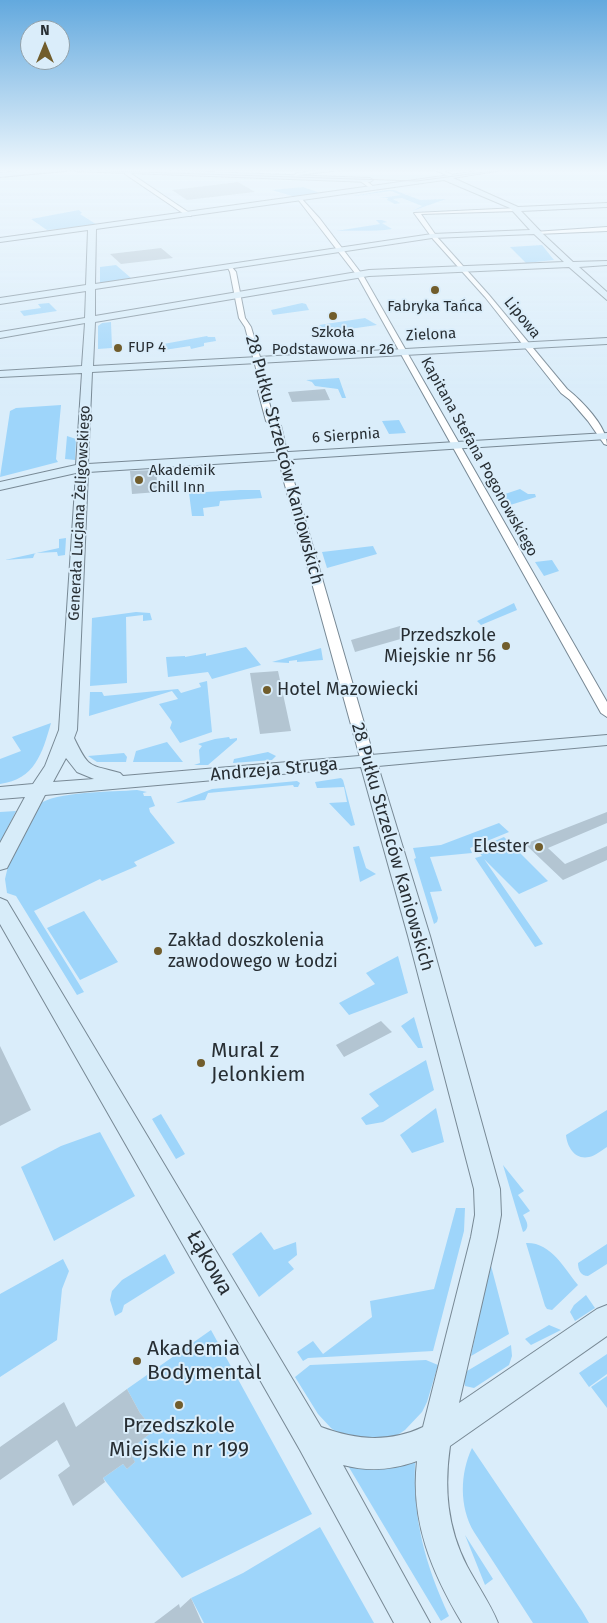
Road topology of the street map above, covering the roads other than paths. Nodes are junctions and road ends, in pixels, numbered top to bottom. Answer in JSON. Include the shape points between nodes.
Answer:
{"nodes":[{"id":1,"x":92,"y":245,"type":"edge"},
{"id":2,"x":336,"y":245,"type":"edge"},
{"id":3,"x":375,"y":245,"type":"edge"},
{"id":4,"x":441,"y":245,"type":"edge"},
{"id":5,"x":550,"y":245,"type":"edge"},
{"id":6,"x":340,"y":250,"type":"junction"},
{"id":7,"x":568,"y":262,"type":"junction"},
{"id":8,"x":607,"y":263,"type":"edge"},
{"id":9,"x":229,"y":266,"type":"junction"},
{"id":10,"x":462,"y":269,"type":"junction"},
{"id":11,"x":358,"y":275,"type":"junction"},
{"id":12,"x":91,"y":287,"type":"junction"},
{"id":13,"x":238,"y":296,"type":"junction"},
{"id":14,"x":607,"y":297,"type":"edge"},
{"id":15,"x":0,"y":301,"type":"edge"},
{"id":16,"x":90,"y":320,"type":"junction"},
{"id":17,"x":0,"y":335,"type":"edge"},
{"id":18,"x":607,"y":340,"type":"edge"},
{"id":19,"x":526,"y":345,"type":"junction"},
{"id":20,"x":402,"y":351,"type":"junction"},
{"id":21,"x":256,"y":360,"type":"junction"},
{"id":22,"x":86,"y":373,"type":"junction"},
{"id":23,"x":0,"y":374,"type":"edge"},
{"id":24,"x":0,"y":381,"type":"edge"},
{"id":25,"x":606,"y":438,"type":"edge"},
{"id":26,"x":455,"y":445,"type":"junction"},
{"id":27,"x":283,"y":456,"type":"junction"},
{"id":28,"x":82,"y":468,"type":"junction"},
{"id":29,"x":0,"y":486,"type":"edge"},
{"id":30,"x":607,"y":713,"type":"edge"},
{"id":31,"x":66,"y":739,"type":"junction"},
{"id":32,"x":607,"y":740,"type":"edge"},
{"id":33,"x":368,"y":761,"type":"junction"},
{"id":34,"x":127,"y":782,"type":"junction"},
{"id":35,"x":39,"y":790,"type":"junction"},
{"id":36,"x":0,"y":793,"type":"edge"},
{"id":37,"x":0,"y":863,"type":"edge"},
{"id":38,"x":0,"y":906,"type":"edge"},
{"id":39,"x":607,"y":1319,"type":"edge"},
{"id":40,"x":436,"y":1438,"type":"junction"},
{"id":41,"x":312,"y":1439,"type":"junction"},
{"id":42,"x":413,"y":1623,"type":"edge"},
{"id":43,"x":481,"y":1623,"type":"edge"}],
"edges":[{"from":1,"to":12,"type":"street","name":"Generała Lucjana Żeligowskiego"},
{"from":2,"to":6,"type":"street","name":"Kapitana Stefana Pogonowskiego"},
{"from":3,"to":6,"type":"street"},
{"from":4,"to":10,"type":"street","name":"Lipowa"},
{"from":5,"to":7,"type":"street"},
{"from":6,"to":9,"type":"street"},
{"from":6,"to":11,"type":"street","name":"Kapitana Stefana Pogonowskiego"},
{"from":7,"to":8,"type":"street"},
{"from":7,"to":10,"type":"street"},
{"from":7,"to":14,"type":"street"},
{"from":9,"to":12,"type":"street"},
{"from":9,"to":13,"type":"street","name":"28 Pułku Strzelców Kaniowskich"},
{"from":10,"to":11,"type":"street"},
{"from":10,"to":19,"type":"street","name":"Lipowa"},
{"from":11,"to":13,"type":"street"},
{"from":11,"to":20,"type":"street","name":"Kapitana Stefana Pogonowskiego"},
{"from":12,"to":15,"type":"street"},
{"from":12,"to":16,"type":"street","name":"Generała Lucjana Żeligowskiego"},
{"from":13,"to":16,"type":"street"},
{"from":13,"to":21,"type":"street","name":"28 Pułku Strzelców Kaniowskich"},
{"from":16,"to":17,"type":"street"},
{"from":16,"to":22,"type":"street","name":"Generała Lucjana Żeligowskiego"},
{"from":18,"to":19,"type":"street","name":"Zielona"},
{"from":19,"to":20,"type":"street","name":"Zielona"},
{"from":19,"to":25,"type":"street","name":"Lipowa"},
{"from":20,"to":21,"type":"street","name":"Zielona"},
{"from":20,"to":26,"type":"street","name":"Kapitana Stefana Pogonowskiego"},
{"from":21,"to":22,"type":"street","name":"Zielona","via":[[245,365],[201,370]]},
{"from":21,"to":27,"type":"street","name":"28 Pułku Strzelców Kaniowskich","via":[[266,387],[262,392],[270,420],[277,426]]},
{"from":22,"to":23,"type":"street","name":"Zielona"},
{"from":22,"to":24,"type":"street","name":"Zielona"},
{"from":22,"to":28,"type":"street","name":"Generała Lucjana Żeligowskiego"},
{"from":25,"to":26,"type":"street","name":"6 Sierpnia"},
{"from":26,"to":27,"type":"street","name":"6 Sierpnia"},
{"from":26,"to":30,"type":"street","name":"Kapitana Stefana Pogonowskiego"},
{"from":27,"to":28,"type":"street","name":"6 Sierpnia"},
{"from":27,"to":33,"type":"street","name":"28 Pułku Strzelców Kaniowskich"},
{"from":28,"to":29,"type":"street","name":"6 Sierpnia","via":[[61,470]]},
{"from":28,"to":31,"type":"street","name":"Generała Lucjana Żeligowskiego","via":[[76,613]]},
{"from":31,"to":34,"type":"street","via":[[81,767]]},
{"from":31,"to":35,"type":"street","name":"Generała Lucjana Żeligowskiego"},
{"from":32,"to":33,"type":"street","name":"Andrzeja Struga"},
{"from":33,"to":34,"type":"street","name":"Andrzeja Struga"},
{"from":33,"to":40,"type":"street","name":"28 Pułku Strzelców Kaniowskich","via":[[487,1188],[488,1215],[484,1237]]},
{"from":34,"to":35,"type":"street","name":"Andrzeja Struga"},
{"from":35,"to":36,"type":"street","name":"Andrzeja Struga"},
{"from":35,"to":37,"type":"street"},
{"from":38,"to":41,"type":"street","name":"Łąkowa"},
{"from":39,"to":40,"type":"street"},
{"from":40,"to":41,"type":"street","via":[[408,1450],[381,1455],[355,1453]]},
{"from":40,"to":43,"type":"street","via":[[430,1496],[434,1522],[446,1561]]},
{"from":41,"to":42,"type":"street","name":"Łąkowa"}]}
